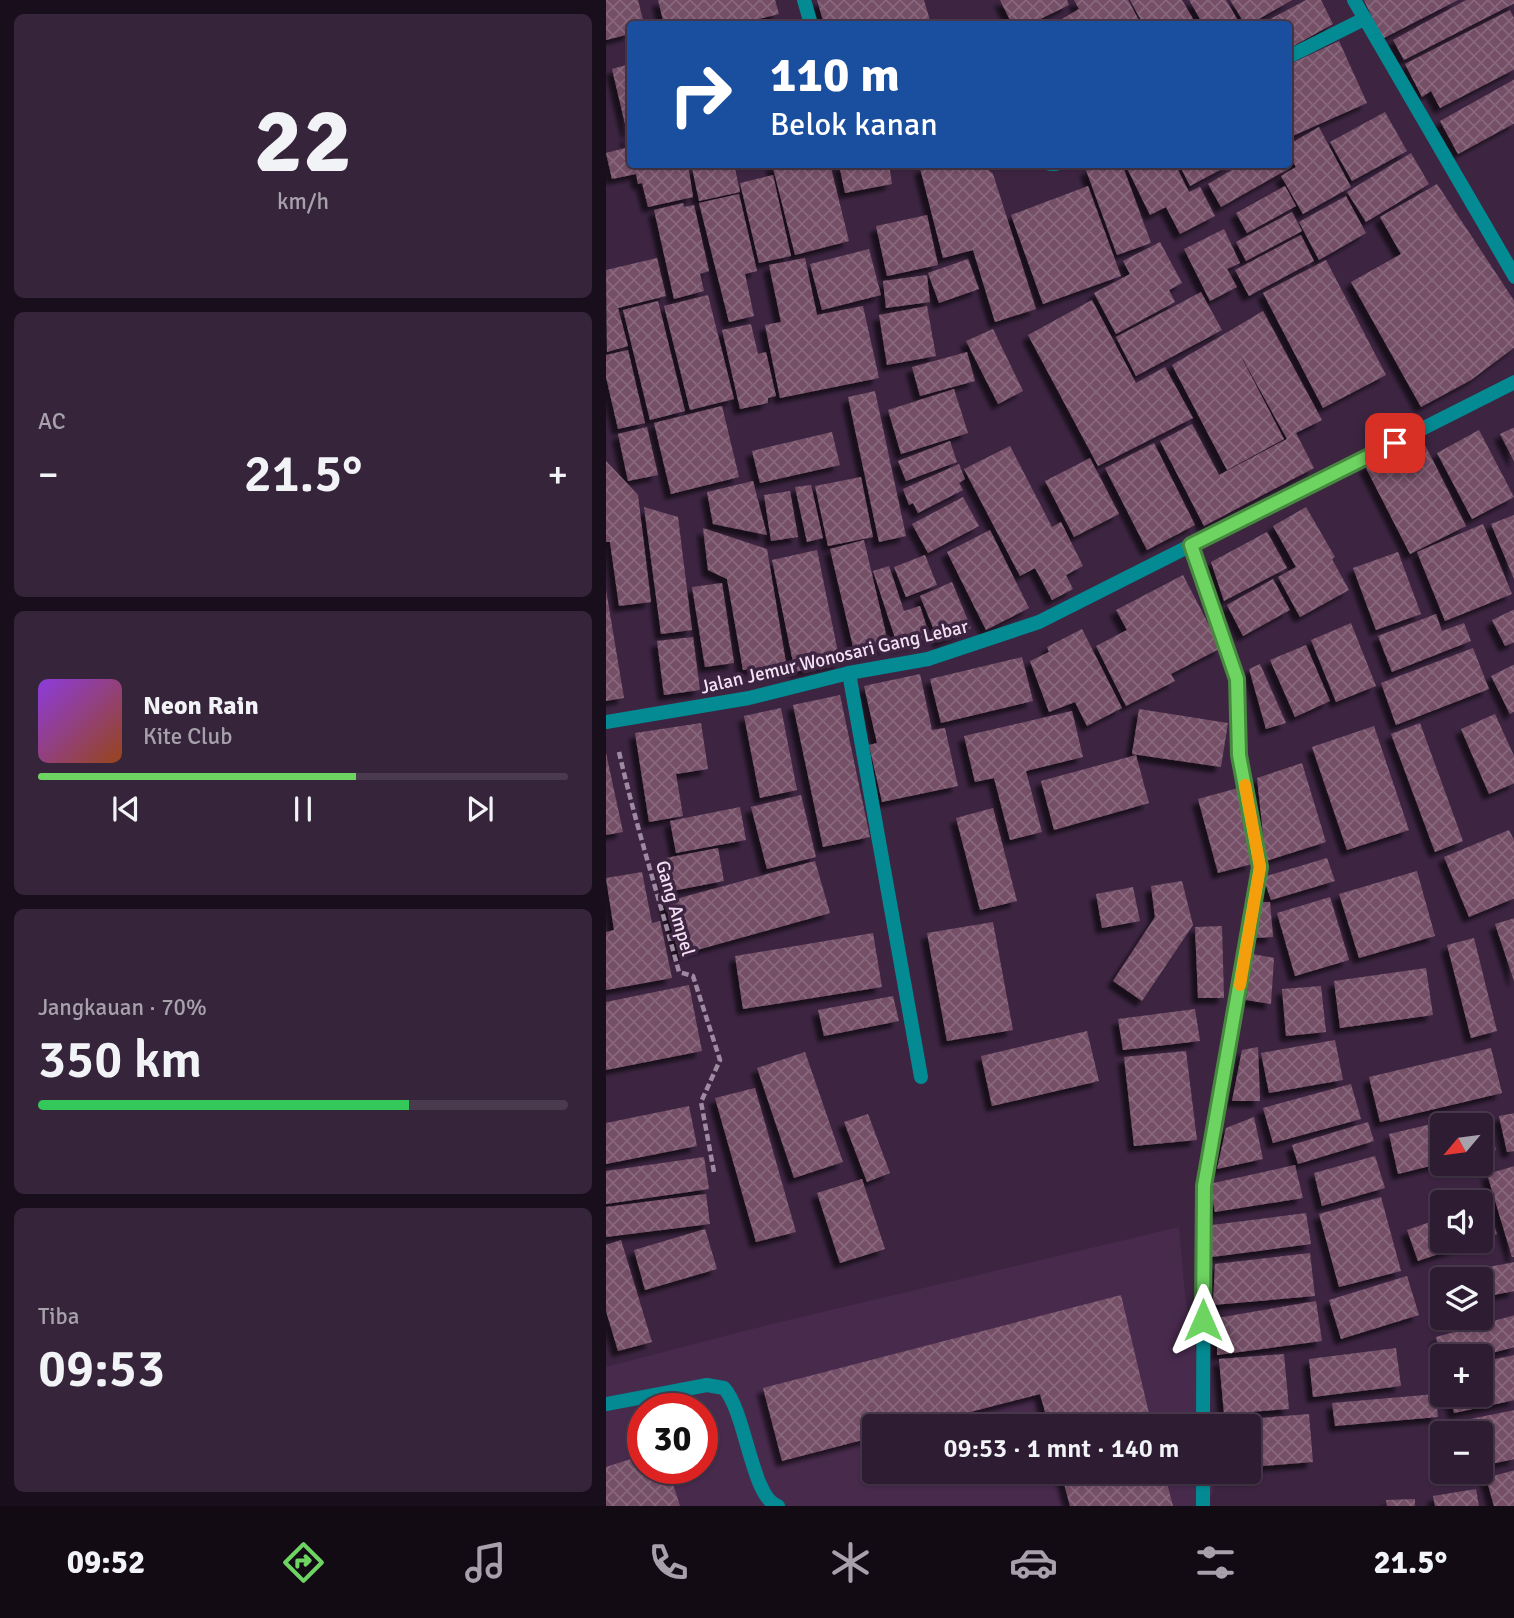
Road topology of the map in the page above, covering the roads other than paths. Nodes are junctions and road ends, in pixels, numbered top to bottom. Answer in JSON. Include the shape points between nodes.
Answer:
{"nodes":[{"id":1,"x":804,"y":0,"type":"edge"},
{"id":2,"x":1354,"y":0,"type":"edge"},
{"id":3,"x":1364,"y":19,"type":"junction"},
{"id":4,"x":810,"y":21,"type":"edge"},
{"id":5,"x":1292,"y":55,"type":"edge"},
{"id":6,"x":1514,"y":277,"type":"edge"},
{"id":7,"x":1514,"y":382,"type":"edge"},
{"id":8,"x":1191,"y":545,"type":"junction"},
{"id":9,"x":849,"y":673,"type":"junction"},
{"id":10,"x":609,"y":721,"type":"edge"},
{"id":11,"x":920,"y":1077,"type":"dead end"},
{"id":12,"x":606,"y":1404,"type":"edge"},
{"id":13,"x":1203,"y":1414,"type":"edge"},
{"id":14,"x":1203,"y":1484,"type":"edge"},
{"id":15,"x":778,"y":1506,"type":"edge"},
{"id":16,"x":1203,"y":1506,"type":"edge"}],
"edges":[{"from":1,"to":4,"type":"street"},
{"from":2,"to":3,"type":"street"},
{"from":3,"to":5,"type":"street"},
{"from":3,"to":6,"type":"street"},
{"from":7,"to":8,"type":"street","name":"Jalan Jemur Wonosari Gang Lebar"},
{"from":8,"to":9,"type":"street","name":"Jalan Jemur Wonosari Gang Lebar","via":[[1002,637],[928,659]]},
{"from":8,"to":13,"type":"street","via":[[1237,679],[1239,755],[1260,867],[1204,1186]]},
{"from":9,"to":10,"type":"street","name":"Jalan Jemur Wonosari Gang Lebar","via":[[749,698]]},
{"from":9,"to":11,"type":"street"},
{"from":12,"to":15,"type":"street","via":[[707,1385],[724,1388],[736,1405],[764,1496]]},
{"from":14,"to":16,"type":"street"}]}
